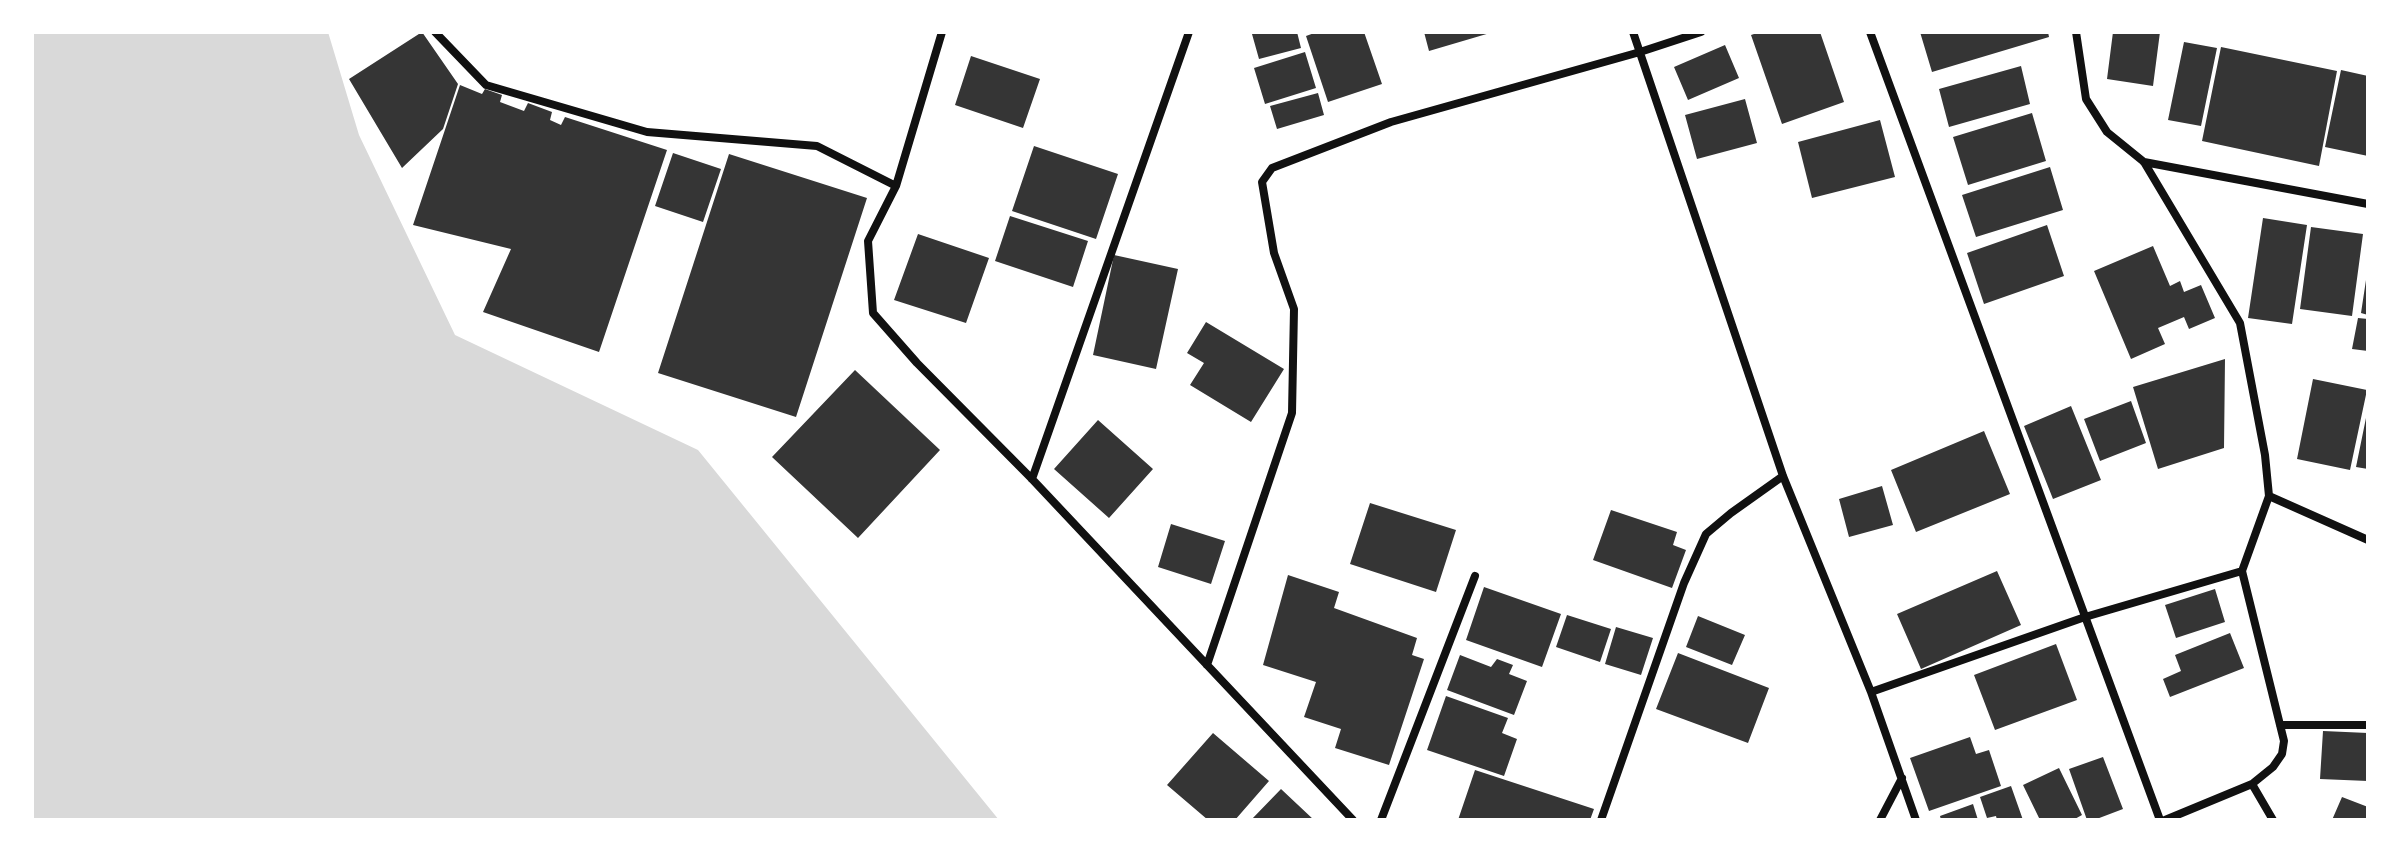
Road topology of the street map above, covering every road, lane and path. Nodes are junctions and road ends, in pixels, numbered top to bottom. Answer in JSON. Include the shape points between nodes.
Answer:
{"nodes":[{"id":1,"x":435,"y":32,"type":"edge"},
{"id":2,"x":942,"y":32,"type":"edge"},
{"id":3,"x":1189,"y":32,"type":"edge"},
{"id":4,"x":1633,"y":32,"type":"edge"},
{"id":5,"x":1701,"y":32,"type":"edge"},
{"id":6,"x":1870,"y":32,"type":"edge"},
{"id":7,"x":2076,"y":32,"type":"edge"},
{"id":8,"x":1640,"y":52,"type":"junction"},
{"id":9,"x":2144,"y":162,"type":"junction"},
{"id":10,"x":896,"y":186,"type":"junction"},
{"id":11,"x":2368,"y":204,"type":"edge"},
{"id":12,"x":1783,"y":476,"type":"junction"},
{"id":13,"x":1032,"y":479,"type":"junction"},
{"id":14,"x":2269,"y":496,"type":"junction"},
{"id":15,"x":2368,"y":540,"type":"edge"},
{"id":16,"x":2242,"y":571,"type":"junction"},
{"id":17,"x":1475,"y":576,"type":"dead end"},
{"id":18,"x":2085,"y":617,"type":"junction"},
{"id":19,"x":1207,"y":665,"type":"junction"},
{"id":20,"x":1871,"y":692,"type":"junction"},
{"id":21,"x":2280,"y":725,"type":"junction"},
{"id":22,"x":2368,"y":725,"type":"edge"},
{"id":23,"x":1902,"y":778,"type":"junction"},
{"id":24,"x":2252,"y":784,"type":"junction"},
{"id":25,"x":1353,"y":820,"type":"edge"},
{"id":26,"x":1381,"y":820,"type":"edge"},
{"id":27,"x":1601,"y":820,"type":"edge"},
{"id":28,"x":1880,"y":820,"type":"edge"},
{"id":29,"x":1916,"y":820,"type":"edge"},
{"id":30,"x":2162,"y":820,"type":"edge"},
{"id":31,"x":2273,"y":820,"type":"edge"}],
"edges":[{"from":1,"to":10,"type":"street","via":[[486,85],[647,132],[817,146]]},
{"from":2,"to":10,"type":"street"},
{"from":3,"to":13,"type":"street"},
{"from":4,"to":8,"type":"street"},
{"from":5,"to":8,"type":"street"},
{"from":6,"to":18,"type":"street"},
{"from":7,"to":9,"type":"street","via":[[2086,99],[2107,132]]},
{"from":8,"to":12,"type":"street"},
{"from":8,"to":19,"type":"street","via":[[1391,122],[1272,168],[1262,182],[1274,253],[1294,309],[1292,413]]},
{"from":9,"to":11,"type":"street"},
{"from":9,"to":14,"type":"street","via":[[2240,323]]},
{"from":10,"to":13,"type":"street","via":[[868,241],[873,313]]},
{"from":12,"to":20,"type":"street"},
{"from":12,"to":27,"type":"street","via":[[1706,534]]},
{"from":13,"to":19,"type":"street"},
{"from":14,"to":15,"type":"street"},
{"from":14,"to":16,"type":"street"},
{"from":16,"to":18,"type":"street"},
{"from":16,"to":21,"type":"street"},
{"from":17,"to":26,"type":"street"},
{"from":18,"to":20,"type":"street"},
{"from":18,"to":30,"type":"street"},
{"from":19,"to":25,"type":"street"},
{"from":20,"to":23,"type":"street"},
{"from":21,"to":22,"type":"street"},
{"from":21,"to":24,"type":"street","via":[[2282,754]]},
{"from":23,"to":28,"type":"street"},
{"from":23,"to":29,"type":"street"},
{"from":24,"to":30,"type":"street"},
{"from":24,"to":31,"type":"street"}]}
